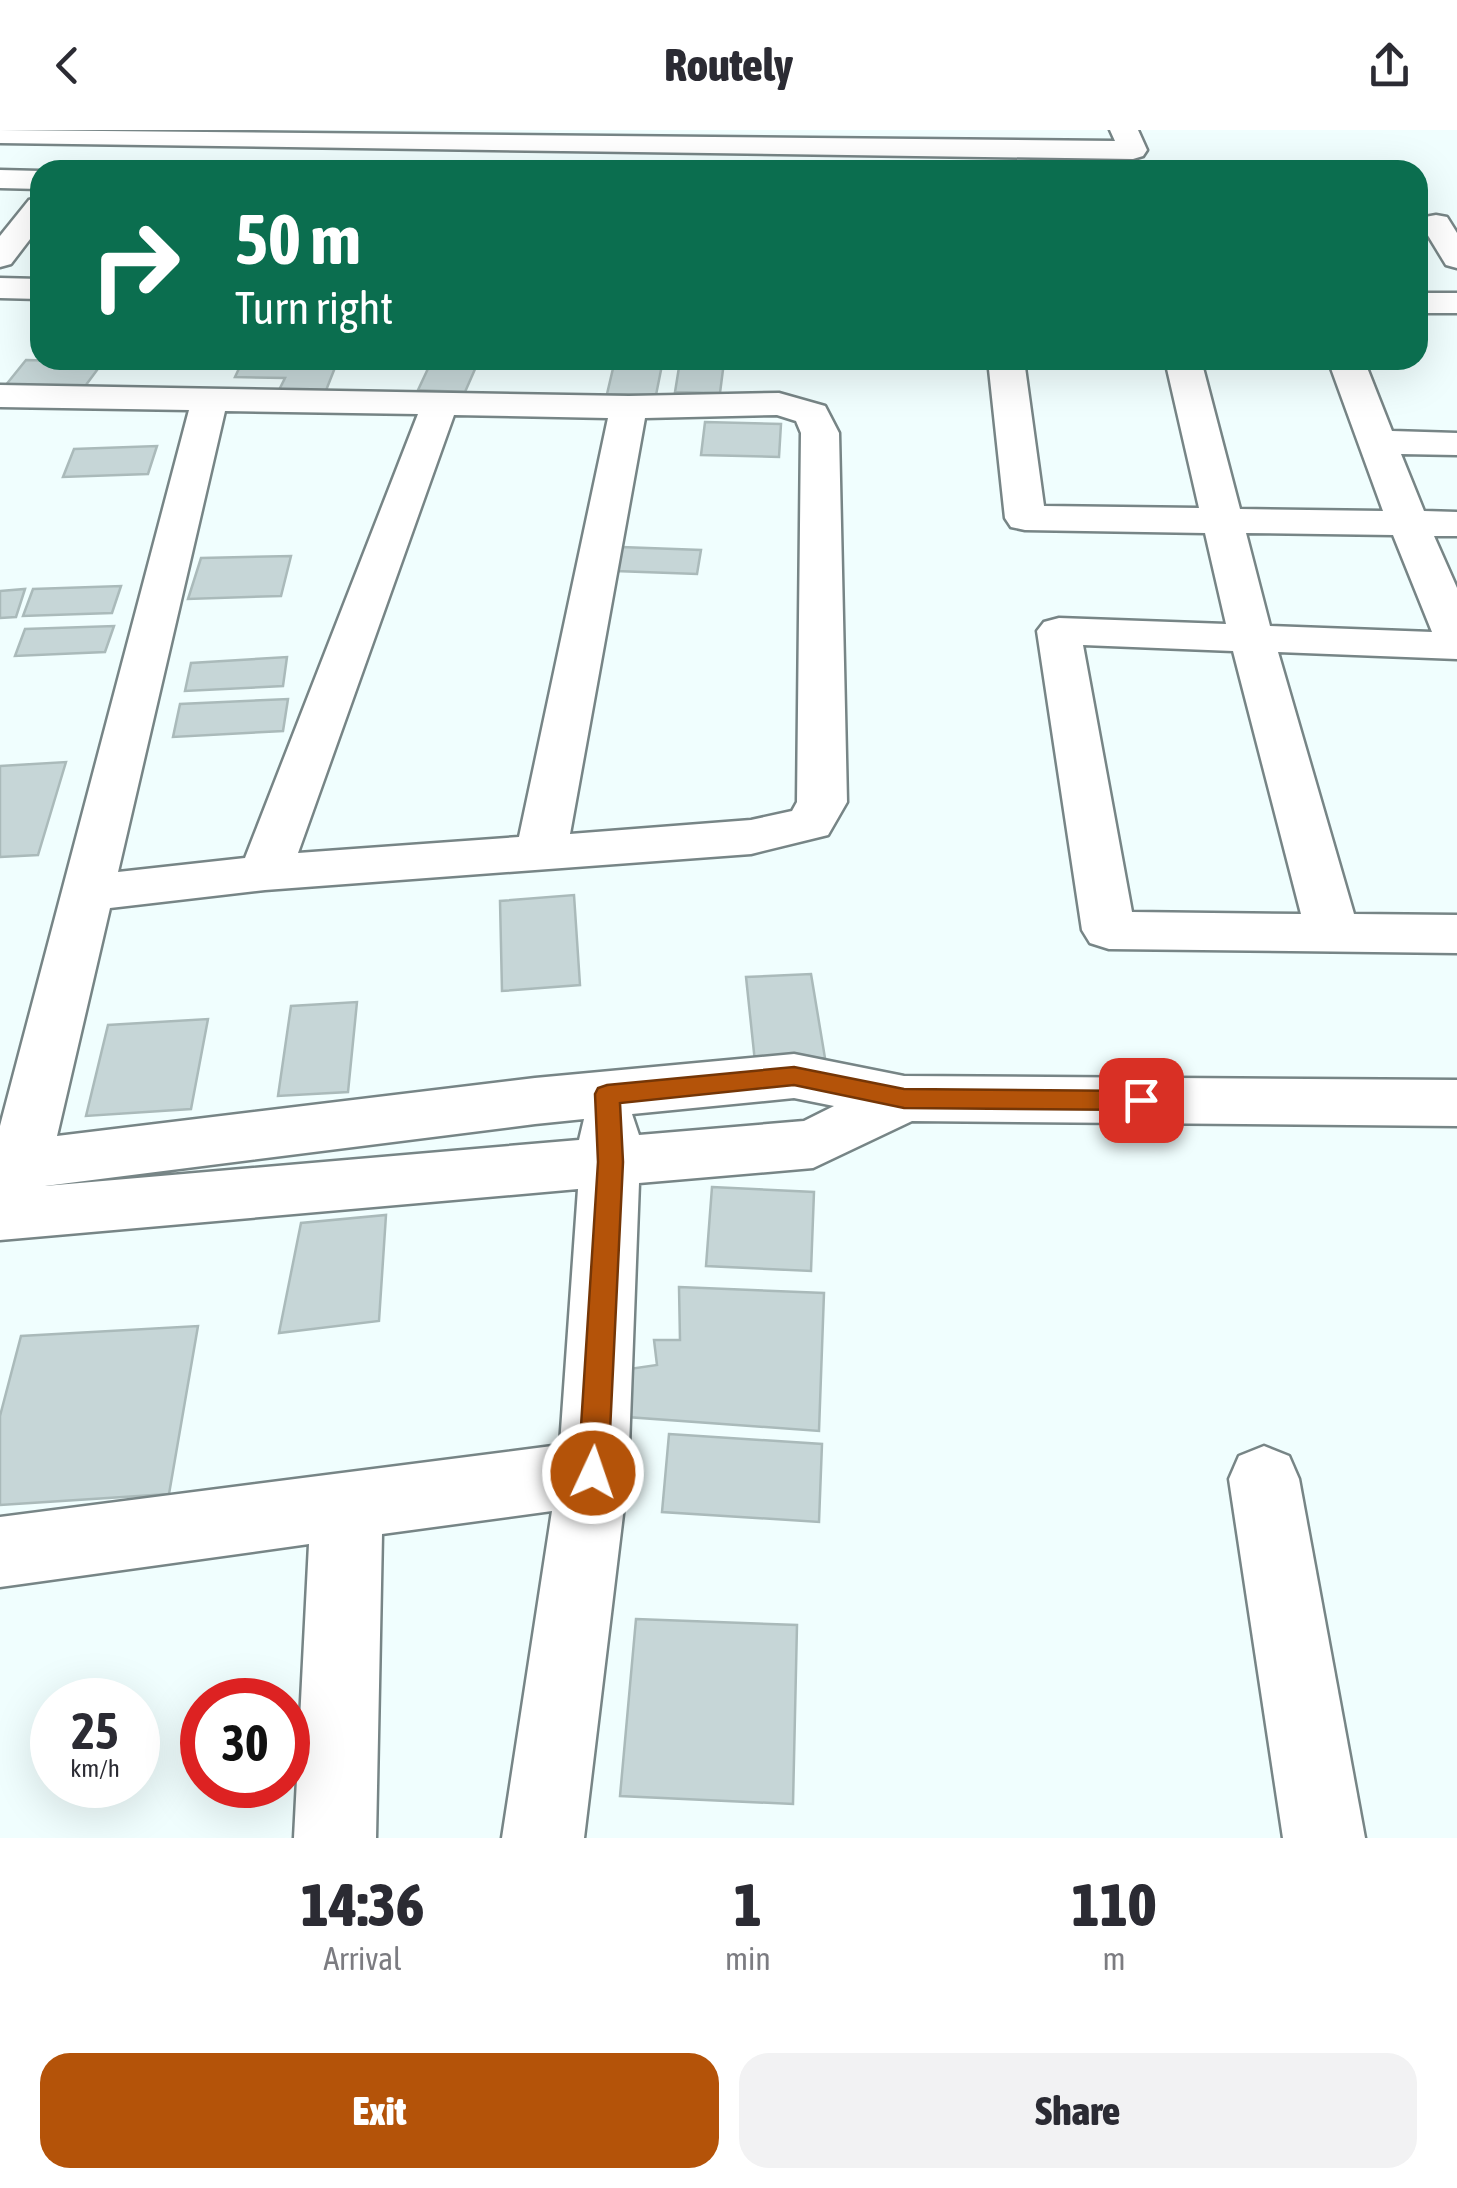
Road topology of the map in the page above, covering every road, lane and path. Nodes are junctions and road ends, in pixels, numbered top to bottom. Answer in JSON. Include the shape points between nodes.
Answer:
{"nodes":[{"id":1,"x":132,"y":133,"type":"edge"},
{"id":2,"x":0,"y":135,"type":"edge"},
{"id":3,"x":574,"y":136,"type":"edge"},
{"id":4,"x":608,"y":136,"type":"edge"},
{"id":5,"x":1129,"y":140,"type":"edge"},
{"id":6,"x":108,"y":160,"type":"edge"},
{"id":7,"x":0,"y":179,"type":"edge"},
{"id":8,"x":30,"y":180,"type":"edge"},
{"id":9,"x":30,"y":219,"type":"edge"},
{"id":10,"x":1437,"y":224,"type":"edge"},
{"id":11,"x":30,"y":254,"type":"edge"},
{"id":12,"x":0,"y":257,"type":"edge"},
{"id":13,"x":1457,"y":258,"type":"edge"},
{"id":14,"x":0,"y":288,"type":"edge"},
{"id":15,"x":30,"y":289,"type":"edge"},
{"id":16,"x":1428,"y":303,"type":"edge"},
{"id":17,"x":1457,"y":303,"type":"edge"},
{"id":18,"x":1007,"y":370,"type":"edge"},
{"id":19,"x":1184,"y":370,"type":"edge"},
{"id":20,"x":1350,"y":370,"type":"edge"},
{"id":21,"x":0,"y":396,"type":"edge"},
{"id":22,"x":210,"y":399,"type":"junction"},
{"id":23,"x":440,"y":404,"type":"junction"},
{"id":24,"x":629,"y":407,"type":"junction"},
{"id":25,"x":1376,"y":442,"type":"junction"},
{"id":26,"x":1457,"y":444,"type":"edge"},
{"id":27,"x":1222,"y":520,"type":"junction"},
{"id":28,"x":1408,"y":523,"type":"junction"},
{"id":29,"x":1457,"y":524,"type":"edge"},
{"id":30,"x":1448,"y":594,"type":"edge"},
{"id":31,"x":1251,"y":638,"type":"junction"},
{"id":32,"x":1457,"y":638,"type":"edge"},
{"id":33,"x":1457,"y":646,"type":"edge"},
{"id":34,"x":542,"y":850,"type":"junction"},
{"id":35,"x":265,"y":872,"type":"junction"},
{"id":36,"x":84,"y":893,"type":"junction"},
{"id":37,"x":1332,"y":932,"type":"junction"},
{"id":38,"x":1457,"y":934,"type":"edge"},
{"id":39,"x":607,"y":1094,"type":"junction"},
{"id":40,"x":904,"y":1098,"type":"junction"},
{"id":41,"x":1457,"y":1103,"type":"edge"},
{"id":42,"x":610,"y":1162,"type":"junction"},
{"id":43,"x":7,"y":1190,"type":"edge"},
{"id":44,"x":593,"y":1473,"type":"junction"},
{"id":45,"x":1264,"y":1480,"type":"dead end"},
{"id":46,"x":347,"y":1506,"type":"junction"},
{"id":47,"x":0,"y":1552,"type":"edge"},
{"id":48,"x":335,"y":1838,"type":"edge"},
{"id":49,"x":543,"y":1838,"type":"edge"},
{"id":50,"x":1324,"y":1838,"type":"edge"}],
"edges":[{"from":1,"to":2,"type":"street"},
{"from":1,"to":3,"type":"street"},
{"from":1,"to":6,"type":"street"},
{"from":3,"to":4,"type":"street"},
{"from":4,"to":5,"type":"street"},
{"from":7,"to":8,"type":"street"},
{"from":9,"to":12,"type":"street"},
{"from":10,"to":13,"type":"street"},
{"from":11,"to":14,"type":"street"},
{"from":14,"to":15,"type":"street"},
{"from":16,"to":17,"type":"street"},
{"from":18,"to":27,"type":"street","via":[[1025,518]]},
{"from":19,"to":27,"type":"street"},
{"from":20,"to":25,"type":"street"},
{"from":21,"to":22,"type":"street"},
{"from":22,"to":23,"type":"street"},
{"from":22,"to":36,"type":"street"},
{"from":23,"to":24,"type":"street"},
{"from":23,"to":35,"type":"street"},
{"from":24,"to":34,"type":"street"},
{"from":24,"to":34,"type":"street","via":[[778,404],[812,414],[820,433],[822,802],[810,823],[752,837]]},
{"from":25,"to":26,"type":"street"},
{"from":25,"to":28,"type":"street"},
{"from":27,"to":28,"type":"street"},
{"from":27,"to":31,"type":"street"},
{"from":28,"to":29,"type":"street"},
{"from":28,"to":30,"type":"street"},
{"from":30,"to":32,"type":"street"},
{"from":31,"to":33,"type":"street"},
{"from":31,"to":37,"type":"street"},
{"from":31,"to":37,"type":"street","via":[[1060,631],[1109,930]]},
{"from":34,"to":35,"type":"street"},
{"from":35,"to":36,"type":"street"},
{"from":36,"to":43,"type":"street"},
{"from":37,"to":38,"type":"street"},
{"from":39,"to":40,"type":"street","via":[[794,1076]]},
{"from":39,"to":42,"type":"street"},
{"from":39,"to":43,"type":"street"},
{"from":40,"to":41,"type":"street"},
{"from":40,"to":42,"type":"street","via":[[813,1144]]},
{"from":42,"to":43,"type":"street"},
{"from":42,"to":44,"type":"street"},
{"from":44,"to":46,"type":"street"},
{"from":44,"to":49,"type":"street"},
{"from":45,"to":50,"type":"street"},
{"from":46,"to":47,"type":"street"},
{"from":46,"to":48,"type":"street"}]}
